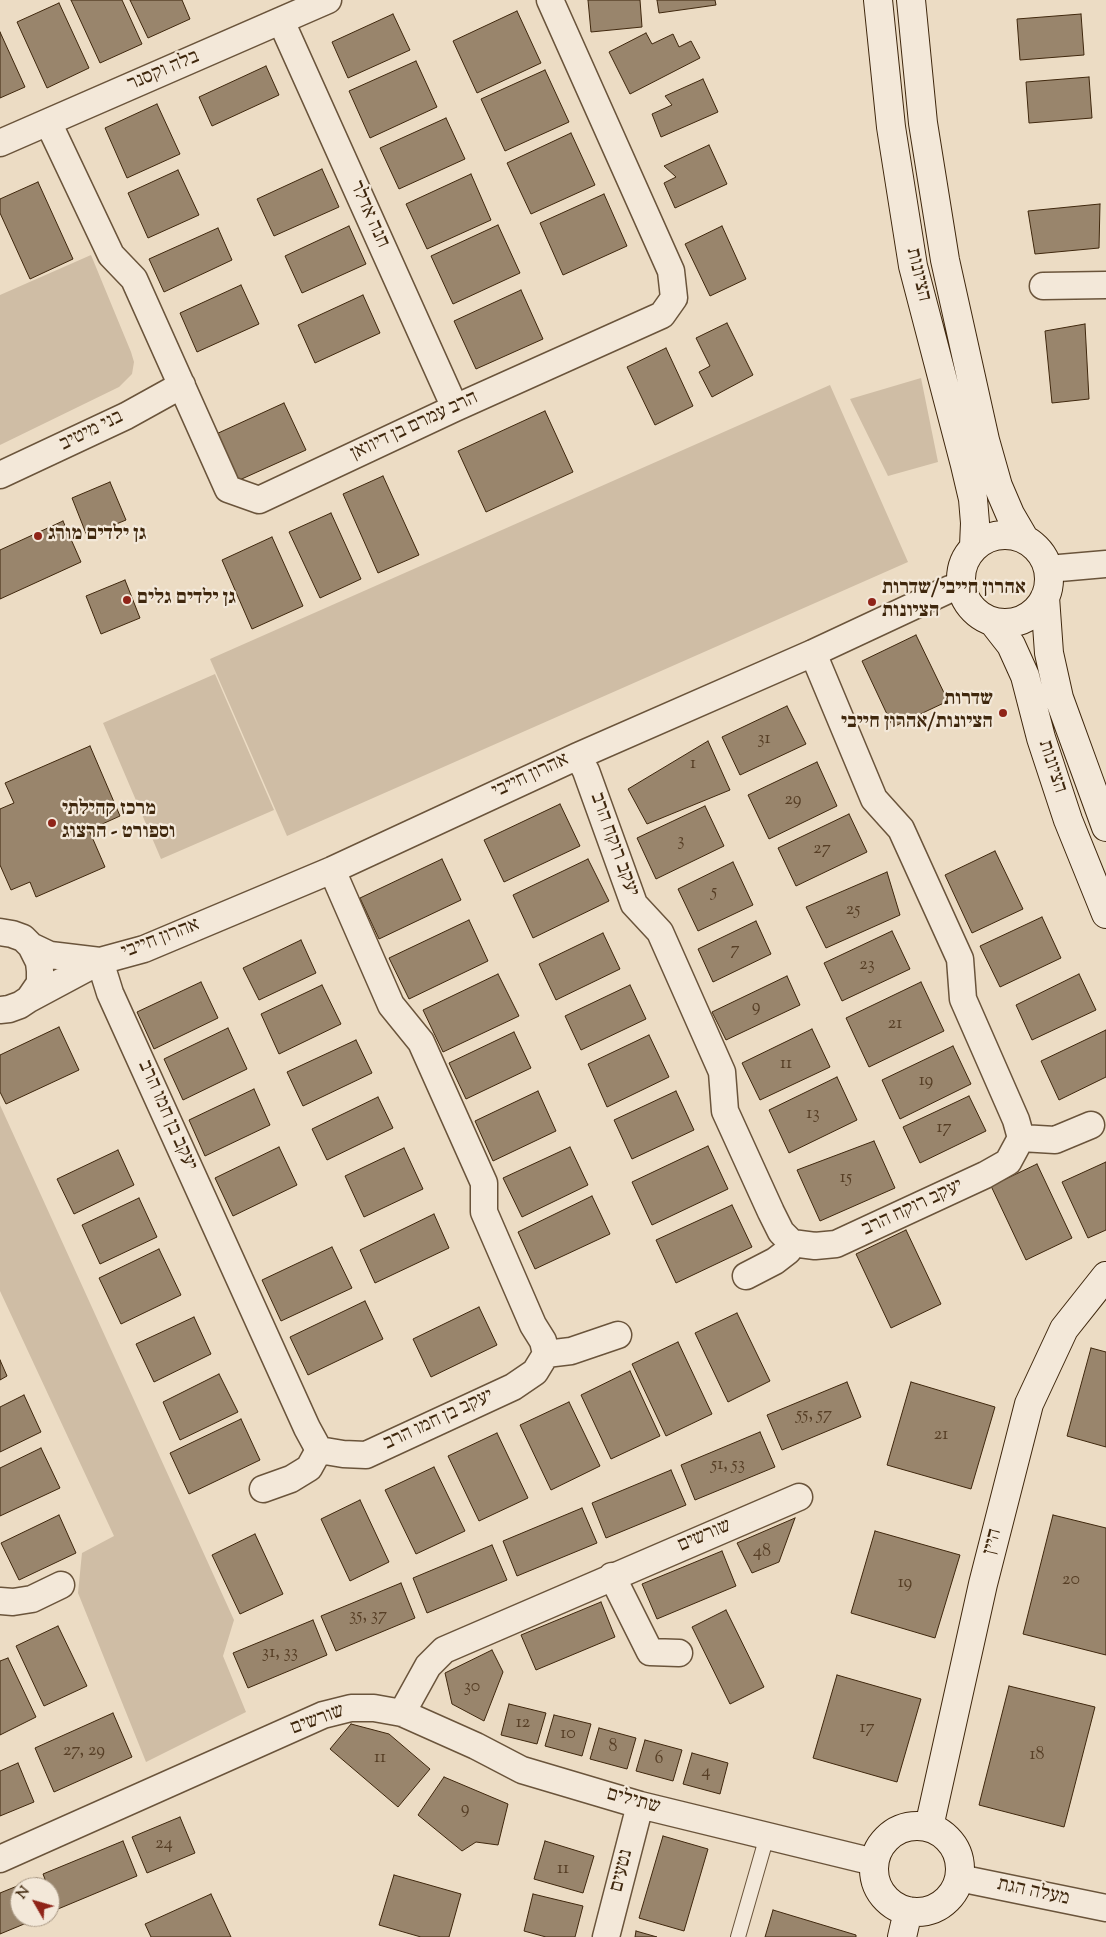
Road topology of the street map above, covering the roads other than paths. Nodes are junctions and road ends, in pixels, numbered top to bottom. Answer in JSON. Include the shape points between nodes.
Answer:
{"nodes":[{"id":1,"x":328,"y":0,"type":"edge"},
{"id":2,"x":550,"y":0,"type":"edge"},
{"id":3,"x":878,"y":0,"type":"edge"},
{"id":4,"x":911,"y":0,"type":"edge"},
{"id":5,"x":281,"y":21,"type":"junction"},
{"id":6,"x":48,"y":122,"type":"junction"},
{"id":7,"x":0,"y":143,"type":"edge"},
{"id":8,"x":1106,"y":285,"type":"edge"},
{"id":9,"x":1043,"y":286,"type":"dead end"},
{"id":10,"x":182,"y":385,"type":"junction"},
{"id":11,"x":455,"y":408,"type":"junction"},
{"id":12,"x":0,"y":476,"type":"edge"},
{"id":13,"x":1024,"y":538,"type":"junction"},
{"id":14,"x":974,"y":546,"type":"junction"},
{"id":15,"x":1106,"y":564,"type":"edge"},
{"id":16,"x":1048,"y":569,"type":"junction"},
{"id":17,"x":961,"y":589,"type":"junction"},
{"id":18,"x":1045,"y":597,"type":"junction"},
{"id":19,"x":993,"y":622,"type":"junction"},
{"id":20,"x":813,"y":653,"type":"junction"},
{"id":21,"x":578,"y":756,"type":"junction"},
{"id":22,"x":1104,"y":819,"type":"edge"},
{"id":23,"x":332,"y":870,"type":"junction"},
{"id":24,"x":1106,"y":914,"type":"edge"},
{"id":25,"x":0,"y":932,"type":"edge"},
{"id":26,"x":31,"y":946,"type":"junction"},
{"id":27,"x":100,"y":962,"type":"junction"},
{"id":28,"x":29,"y":999,"type":"junction"},
{"id":29,"x":0,"y":1010,"type":"edge"},
{"id":30,"x":1091,"y":1125,"type":"dead end"},
{"id":31,"x":1021,"y":1138,"type":"junction"},
{"id":32,"x":792,"y":1243,"type":"junction"},
{"id":33,"x":746,"y":1276,"type":"dead end"},
{"id":34,"x":1106,"y":1276,"type":"edge"},
{"id":35,"x":618,"y":1335,"type":"dead end"},
{"id":36,"x":546,"y":1354,"type":"junction"},
{"id":37,"x":319,"y":1450,"type":"junction"},
{"id":38,"x":263,"y":1489,"type":"dead end"},
{"id":39,"x":799,"y":1497,"type":"dead end"},
{"id":40,"x":612,"y":1576,"type":"junction"},
{"id":41,"x":61,"y":1585,"type":"dead end"},
{"id":42,"x":0,"y":1601,"type":"edge"},
{"id":43,"x":679,"y":1653,"type":"dead end"},
{"id":44,"x":402,"y":1713,"type":"junction"},
{"id":45,"x":640,"y":1805,"type":"junction"},
{"id":46,"x":929,"y":1827,"type":"junction"},
{"id":47,"x":767,"y":1836,"type":"junction"},
{"id":48,"x":0,"y":1859,"type":"edge"},
{"id":49,"x":874,"y":1862,"type":"junction"},
{"id":50,"x":959,"y":1878,"type":"junction"},
{"id":51,"x":1106,"y":1908,"type":"edge"},
{"id":52,"x":905,"y":1924,"type":"edge"},
{"id":53,"x":606,"y":1937,"type":"edge"},
{"id":54,"x":738,"y":1937,"type":"edge"}],
"edges":[{"from":1,"to":5,"type":"street","name":"בלה וקסנר"},
{"from":2,"to":11,"type":"street","name":"הרב עמרם בן דיוואן","via":[[671,271],[674,298],[662,315]]},
{"from":3,"to":14,"type":"street","name":"הציונות","via":[[891,127],[913,266],[973,499]]},
{"from":4,"to":13,"type":"street","name":"הציונות","via":[[923,123],[945,260],[998,486]]},
{"from":5,"to":6,"type":"street","name":"בלה וקסנר"},
{"from":5,"to":11,"type":"street","name":"חנה אדלר"},
{"from":6,"to":7,"type":"street","name":"בלה וקסנר"},
{"from":6,"to":10,"type":"street","name":"הרב עמרם בן דיוואן","via":[[111,255],[134,279]]},
{"from":8,"to":9,"type":"street"},
{"from":10,"to":11,"type":"street","name":"הרב עמרם בן דיוואן","via":[[228,489],[259,500]]},
{"from":10,"to":12,"type":"street","name":"בני מיטיב","via":[[126,416]]},
{"from":13,"to":14,"type":"street","via":[[998,535]]},
{"from":13,"to":16,"type":"street","via":[[1044,556]]},
{"from":14,"to":17,"type":"street","via":[[962,569]]},
{"from":15,"to":16,"type":"street"},
{"from":16,"to":18,"type":"street"},
{"from":17,"to":19,"type":"street","via":[[968,604],[981,617]]},
{"from":17,"to":20,"type":"street","name":"אהרון חייבי","via":[[950,589]]},
{"from":18,"to":19,"type":"street","via":[[1038,609],[1026,618],[1007,624]]},
{"from":18,"to":22,"type":"street","name":"הציונות","via":[[1049,654],[1059,698]]},
{"from":19,"to":24,"type":"street","name":"הציונות","via":[[1011,645],[1024,676],[1068,820]]},
{"from":20,"to":21,"type":"street","name":"אהרון חייבי"},
{"from":20,"to":31,"type":"street","via":[[874,799],[901,829],[960,960],[963,999]]},
{"from":21,"to":23,"type":"street","name":"אהרון חייבי"},
{"from":21,"to":32,"type":"street","name":"יעקב רוקח הרב","via":[[634,904],[660,932],[722,1072],[725,1111],[781,1232]]},
{"from":23,"to":27,"type":"street","name":"אהרון חייבי","via":[[144,949]]},
{"from":23,"to":36,"type":"street","via":[[391,1004],[421,1042],[484,1183],[484,1212]]},
{"from":25,"to":26,"type":"street","name":"אהרון חייבי","via":[[22,938]]},
{"from":26,"to":27,"type":"street","name":"אהרון חייבי","via":[[50,955]]},
{"from":26,"to":28,"type":"street","via":[[39,962],[40,983]]},
{"from":27,"to":28,"type":"street","name":"אהרון חייבי"},
{"from":27,"to":37,"type":"street","name":"יעקב בן חמו הרב","via":[[110,993]]},
{"from":28,"to":29,"type":"street","name":"אהרון חייבי"},
{"from":30,"to":31,"type":"street","via":[[1055,1140]]},
{"from":31,"to":32,"type":"street","name":"יעקב רוקח הרב","via":[[1008,1162],[836,1244]]},
{"from":32,"to":33,"type":"street","via":[[788,1251],[775,1261]]},
{"from":34,"to":46,"type":"street","name":"היין","via":[[1064,1328],[1029,1404]]},
{"from":35,"to":36,"type":"street","via":[[571,1351]]},
{"from":36,"to":37,"type":"street","name":"יעקב בן חמו הרב","via":[[535,1372],[513,1387],[366,1455]]},
{"from":37,"to":38,"type":"street","via":[[309,1468]]},
{"from":39,"to":40,"type":"street","name":"שורשים"},
{"from":40,"to":43,"type":"street","via":[[650,1652]]},
{"from":40,"to":44,"type":"street","name":"שורשים","via":[[444,1650],[428,1666]]},
{"from":41,"to":42,"type":"street","via":[[32,1599]]},
{"from":44,"to":45,"type":"street","name":"שתילים","via":[[522,1770]]},
{"from":44,"to":48,"type":"street","name":"שורשים","via":[[351,1708],[323,1715]]},
{"from":45,"to":47,"type":"street","name":"שתילים"},
{"from":45,"to":53,"type":"street","name":"נטעים"},
{"from":46,"to":49,"type":"street","via":[[900,1829],[879,1848]]},
{"from":46,"to":50,"type":"street","via":[[941,1832],[954,1846],[960,1865]]},
{"from":47,"to":49,"type":"street","name":"שתילים"},
{"from":47,"to":54,"type":"lane"},
{"from":49,"to":52,"type":"street","via":[[876,1884]]},
{"from":50,"to":51,"type":"street","name":"מעלה הגת"},
{"from":50,"to":52,"type":"street","via":[[949,1898],[940,1905],[919,1912]]}]}
